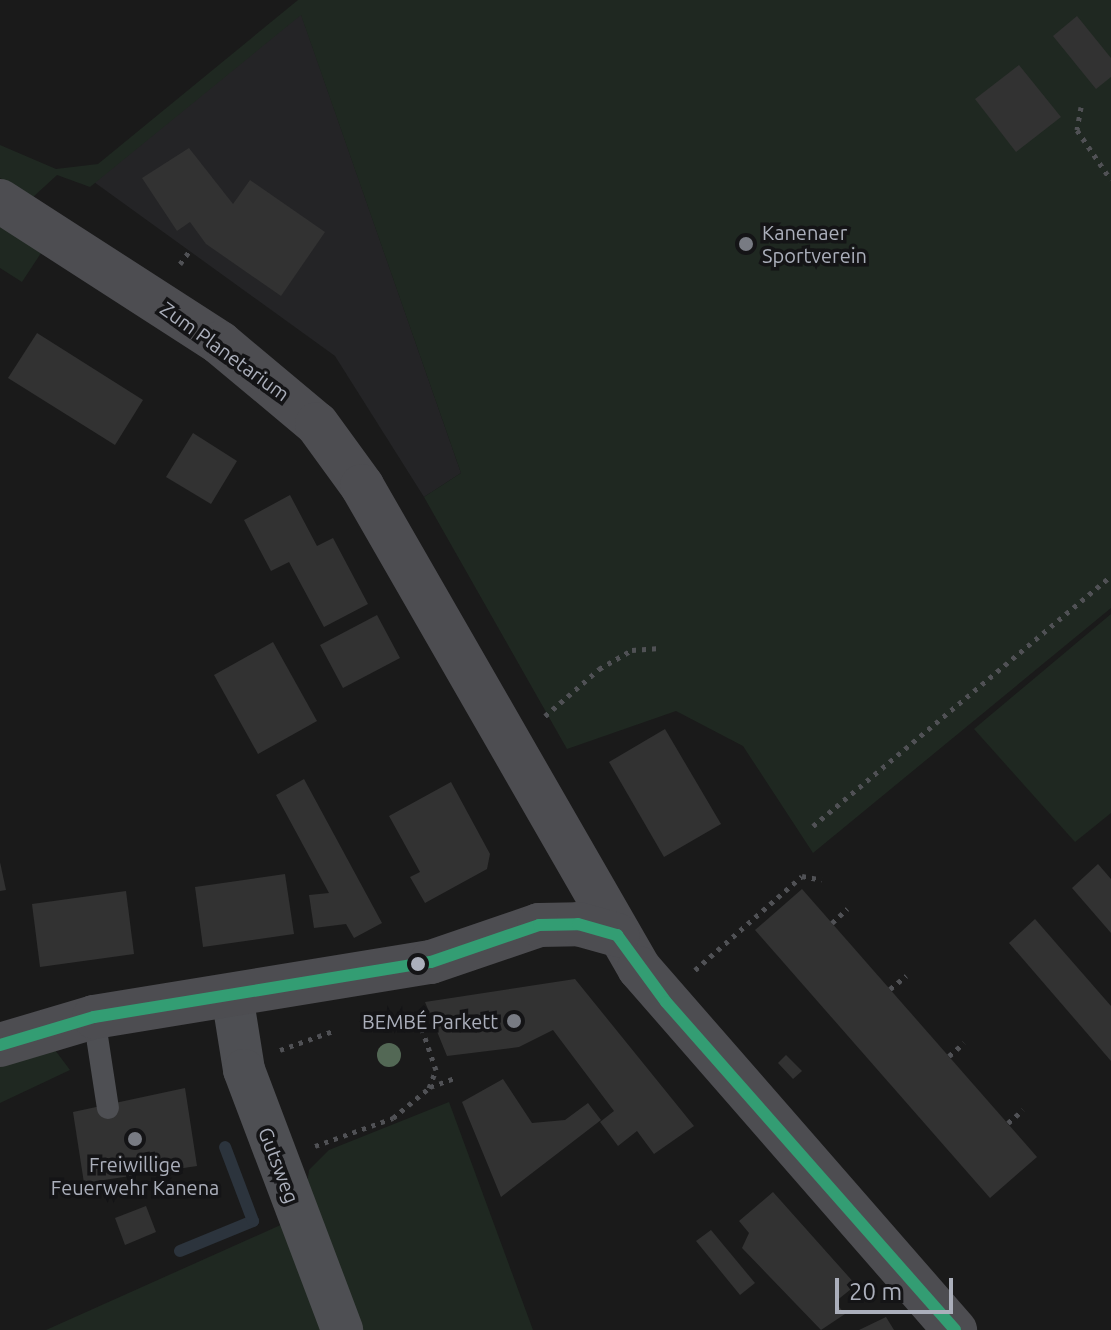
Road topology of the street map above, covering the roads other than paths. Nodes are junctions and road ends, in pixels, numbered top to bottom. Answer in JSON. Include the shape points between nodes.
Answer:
{"nodes":[{"id":1,"x":0,"y":201,"type":"edge"},
{"id":2,"x":561,"y":836,"type":"junction"},
{"id":3,"x":539,"y":925,"type":"junction"},
{"id":4,"x":617,"y":935,"type":"junction"},
{"id":5,"x":232,"y":995,"type":"junction"},
{"id":6,"x":94,"y":1017,"type":"junction"},
{"id":7,"x":0,"y":1045,"type":"edge"},
{"id":8,"x":108,"y":1108,"type":"dead end"},
{"id":9,"x":342,"y":1330,"type":"edge"},
{"id":10,"x":955,"y":1330,"type":"edge"}],
"edges":[{"from":1,"to":2,"type":"street","name":"Zum Planetarium","via":[[220,343],[317,424],[362,486]]},
{"from":2,"to":3,"type":"street"},
{"from":2,"to":4,"type":"street","name":"Zum Planetarium"},
{"from":3,"to":4,"type":"street","via":[[578,924]]},
{"from":3,"to":5,"type":"street","via":[[431,962]]},
{"from":4,"to":10,"type":"street","name":"Zum Planetarium","via":[[666,1002]]},
{"from":5,"to":6,"type":"street"},
{"from":5,"to":9,"type":"street","name":"Gutsweg","via":[[244,1070]]},
{"from":6,"to":7,"type":"street"},
{"from":6,"to":8,"type":"lane"}]}
